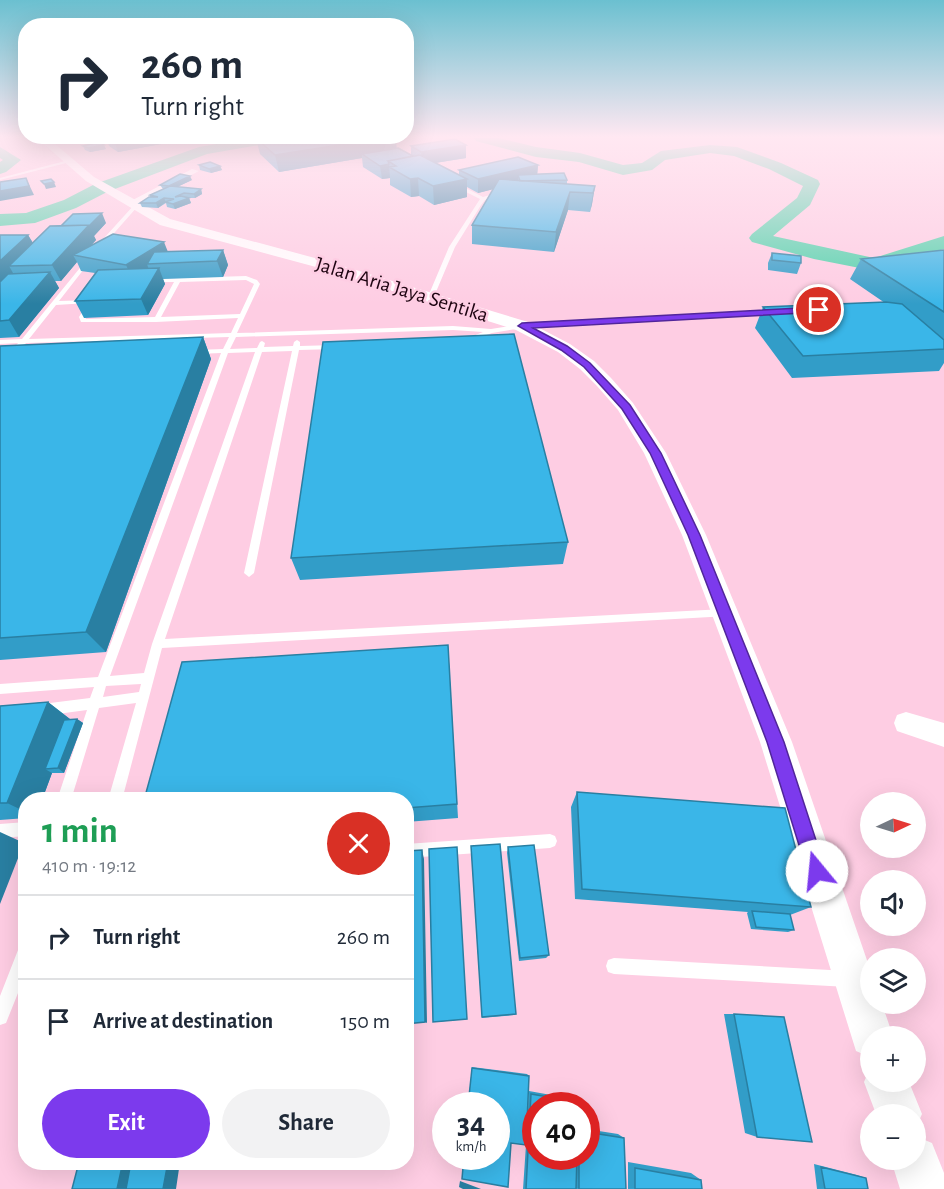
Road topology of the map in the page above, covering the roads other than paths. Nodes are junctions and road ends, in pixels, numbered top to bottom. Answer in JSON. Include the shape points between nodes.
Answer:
{"nodes":[{"id":1,"x":116,"y":193,"type":"edge"},
{"id":2,"x":156,"y":193,"type":"edge"},
{"id":3,"x":473,"y":193,"type":"edge"},
{"id":4,"x":500,"y":193,"type":"edge"},
{"id":5,"x":483,"y":199,"type":"junction"},
{"id":6,"x":127,"y":200,"type":"junction"},
{"id":7,"x":178,"y":280,"type":"junction"},
{"id":8,"x":141,"y":281,"type":"edge"},
{"id":9,"x":57,"y":284,"type":"dead end"},
{"id":10,"x":69,"y":284,"type":"junction"},
{"id":11,"x":99,"y":293,"type":"edge"},
{"id":12,"x":430,"y":299,"type":"junction"},
{"id":13,"x":92,"y":301,"type":"junction"},
{"id":14,"x":54,"y":303,"type":"junction"},
{"id":15,"x":783,"y":312,"type":"edge"},
{"id":16,"x":243,"y":316,"type":"junction"},
{"id":17,"x":156,"y":320,"type":"junction"},
{"id":18,"x":522,"y":326,"type":"junction"},
{"id":19,"x":491,"y":331,"type":"junction"},
{"id":20,"x":299,"y":333,"type":"junction"},
{"id":21,"x":264,"y":334,"type":"junction"},
{"id":22,"x":233,"y":336,"type":"junction"},
{"id":23,"x":0,"y":342,"type":"edge"},
{"id":24,"x":24,"y":342,"type":"junction"},
{"id":25,"x":458,"y":344,"type":"edge"},
{"id":26,"x":342,"y":347,"type":"edge"},
{"id":27,"x":296,"y":348,"type":"junction"},
{"id":28,"x":260,"y":349,"type":"junction"},
{"id":29,"x":226,"y":350,"type":"junction"},
{"id":30,"x":191,"y":352,"type":"edge"},
{"id":31,"x":19,"y":358,"type":"edge"},
{"id":32,"x":0,"y":359,"type":"edge"},
{"id":33,"x":10,"y":359,"type":"junction"},
{"id":34,"x":249,"y":573,"type":"dead end"},
{"id":35,"x":724,"y":613,"type":"junction"},
{"id":36,"x":158,"y":644,"type":"junction"},
{"id":37,"x":148,"y":678,"type":"junction"},
{"id":38,"x":102,"y":681,"type":"junction"},
{"id":39,"x":0,"y":689,"type":"edge"},
{"id":40,"x":143,"y":697,"type":"junction"},
{"id":41,"x":96,"y":703,"type":"junction"},
{"id":42,"x":30,"y":712,"type":"edge"},
{"id":43,"x":906,"y":723,"type":"dead end"},
{"id":44,"x":944,"y":735,"type":"edge"},
{"id":45,"x":67,"y":792,"type":"edge"},
{"id":46,"x":117,"y":792,"type":"edge"},
{"id":47,"x":18,"y":830,"type":"edge"},
{"id":48,"x":0,"y":831,"type":"edge"},
{"id":49,"x":549,"y":841,"type":"dead end"},
{"id":50,"x":414,"y":850,"type":"edge"},
{"id":51,"x":614,"y":966,"type":"dead end"},
{"id":52,"x":18,"y":967,"type":"edge"},
{"id":53,"x":851,"y":979,"type":"junction"},
{"id":54,"x":3,"y":998,"type":"edge"},
{"id":55,"x":0,"y":1017,"type":"edge"},
{"id":56,"x":867,"y":1026,"type":"edge"},
{"id":57,"x":918,"y":1170,"type":"edge"},
{"id":58,"x":925,"y":1189,"type":"edge"}],
"edges":[{"from":1,"to":6,"type":"street","name":"Jalan Aria Jaya Sentika"},
{"from":2,"to":6,"type":"street"},
{"from":3,"to":5,"type":"lane"},
{"from":4,"to":5,"type":"lane"},
{"from":5,"to":12,"type":"lane","via":[[452,247]]},
{"from":6,"to":10,"type":"lane"},
{"from":6,"to":12,"type":"street","name":"Jalan Aria Jaya Sentika","via":[[190,231],[310,261]]},
{"from":7,"to":8,"type":"lane"},
{"from":7,"to":16,"type":"lane","via":[[255,281]]},
{"from":7,"to":17,"type":"lane"},
{"from":9,"to":10,"type":"lane"},
{"from":10,"to":14,"type":"lane"},
{"from":11,"to":13,"type":"lane"},
{"from":12,"to":18,"type":"street","name":"Jalan Aria Jaya Sentika"},
{"from":13,"to":14,"type":"lane"},
{"from":13,"to":17,"type":"lane","via":[[83,321]]},
{"from":14,"to":24,"type":"lane"},
{"from":15,"to":18,"type":"lane"},
{"from":16,"to":17,"type":"lane"},
{"from":16,"to":22,"type":"lane"},
{"from":18,"to":19,"type":"lane"},
{"from":18,"to":35,"type":"street","name":"Jalan Aria Jaya Sentika","via":[[587,365],[626,407],[655,453],[694,535]]},
{"from":19,"to":20,"type":"lane","via":[[453,328]]},
{"from":19,"to":25,"type":"lane"},
{"from":20,"to":21,"type":"lane"},
{"from":20,"to":27,"type":"lane"},
{"from":21,"to":22,"type":"lane"},
{"from":21,"to":28,"type":"lane"},
{"from":22,"to":24,"type":"lane"},
{"from":22,"to":29,"type":"lane"},
{"from":23,"to":24,"type":"lane"},
{"from":24,"to":33,"type":"lane"},
{"from":26,"to":27,"type":"lane"},
{"from":27,"to":28,"type":"lane"},
{"from":27,"to":34,"type":"lane"},
{"from":28,"to":29,"type":"lane"},
{"from":28,"to":36,"type":"lane"},
{"from":29,"to":30,"type":"lane"},
{"from":29,"to":38,"type":"lane"},
{"from":31,"to":33,"type":"lane"},
{"from":32,"to":33,"type":"lane"},
{"from":35,"to":36,"type":"lane"},
{"from":35,"to":53,"type":"street","name":"Jalan Aria Jaya Sentika","via":[[776,742]]},
{"from":36,"to":37,"type":"lane"},
{"from":37,"to":38,"type":"lane"},
{"from":37,"to":40,"type":"lane"},
{"from":38,"to":39,"type":"lane"},
{"from":38,"to":41,"type":"lane"},
{"from":40,"to":41,"type":"lane"},
{"from":40,"to":46,"type":"lane"},
{"from":41,"to":42,"type":"lane"},
{"from":41,"to":45,"type":"lane"},
{"from":43,"to":44,"type":"street"},
{"from":47,"to":48,"type":"lane"},
{"from":49,"to":50,"type":"lane"},
{"from":51,"to":53,"type":"lane"},
{"from":52,"to":54,"type":"lane"},
{"from":53,"to":56,"type":"street","name":"Jalan Aria Jaya Sentika"},
{"from":54,"to":55,"type":"lane"},
{"from":57,"to":58,"type":"street"}]}
